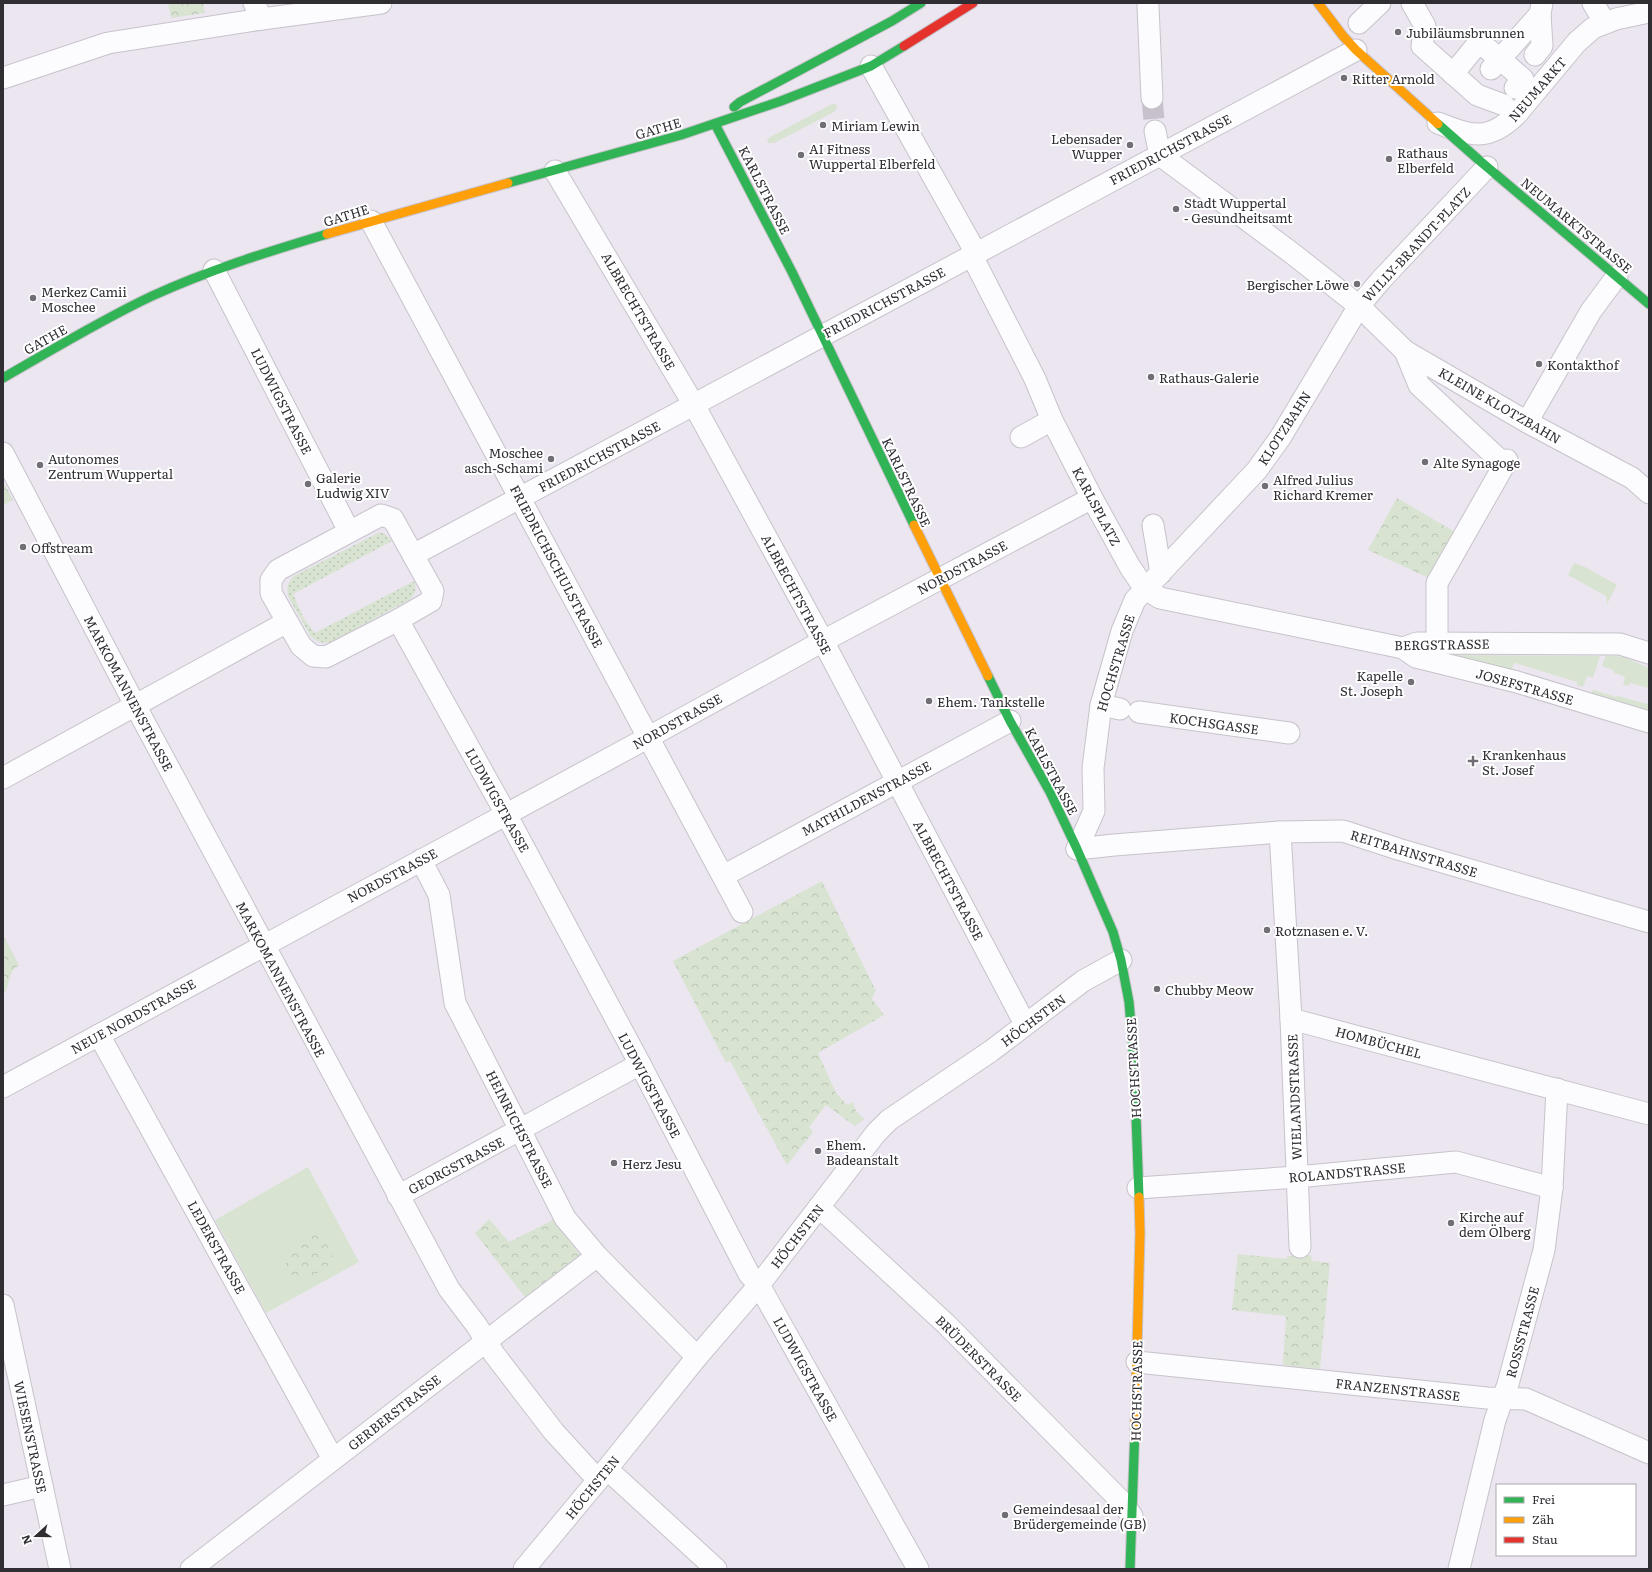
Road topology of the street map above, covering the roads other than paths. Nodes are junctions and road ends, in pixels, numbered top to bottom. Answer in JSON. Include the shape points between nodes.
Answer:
{"nodes":[{"id":1,"x":381,"y":3,"type":"edge"},
{"id":2,"x":921,"y":3,"type":"edge"},
{"id":3,"x":973,"y":3,"type":"edge"},
{"id":4,"x":1318,"y":3,"type":"edge"},
{"id":5,"x":1380,"y":3,"type":"edge"},
{"id":6,"x":1412,"y":3,"type":"edge"},
{"id":7,"x":1593,"y":3,"type":"edge"},
{"id":8,"x":1148,"y":6,"type":"dead end"},
{"id":9,"x":1541,"y":8,"type":"edge"},
{"id":10,"x":258,"y":11,"type":"edge"},
{"id":11,"x":1649,"y":12,"type":"edge"},
{"id":12,"x":1359,"y":23,"type":"dead end"},
{"id":13,"x":1604,"y":23,"type":"junction"},
{"id":14,"x":1356,"y":50,"type":"junction"},
{"id":15,"x":1535,"y":55,"type":"dead end"},
{"id":16,"x":1496,"y":64,"type":"junction"},
{"id":17,"x":871,"y":66,"type":"junction"},
{"id":18,"x":1452,"y":74,"type":"junction"},
{"id":19,"x":3,"y":78,"type":"edge"},
{"id":20,"x":1152,"y":98,"type":"tunnel mouth"},
{"id":21,"x":1438,"y":123,"type":"junction"},
{"id":22,"x":715,"y":124,"type":"junction"},
{"id":23,"x":1155,"y":131,"type":"tunnel mouth"},
{"id":24,"x":1151,"y":166,"type":"junction"},
{"id":25,"x":1487,"y":167,"type":"junction"},
{"id":26,"x":556,"y":171,"type":"junction"},
{"id":27,"x":370,"y":221,"type":"junction"},
{"id":28,"x":974,"y":255,"type":"junction"},
{"id":29,"x":214,"y":270,"type":"junction"},
{"id":30,"x":1617,"y":276,"type":"junction"},
{"id":31,"x":1649,"y":304,"type":"edge"},
{"id":32,"x":1359,"y":306,"type":"junction"},
{"id":33,"x":823,"y":335,"type":"junction"},
{"id":34,"x":1405,"y":351,"type":"junction"},
{"id":35,"x":3,"y":378,"type":"edge"},
{"id":36,"x":694,"y":405,"type":"junction"},
{"id":37,"x":1052,"y":420,"type":"junction"},
{"id":38,"x":1527,"y":422,"type":"junction"},
{"id":39,"x":1021,"y":437,"type":"dead end"},
{"id":40,"x":3,"y":453,"type":"edge"},
{"id":41,"x":1649,"y":493,"type":"edge"},
{"id":42,"x":520,"y":498,"type":"junction"},
{"id":43,"x":1092,"y":498,"type":"junction"},
{"id":44,"x":1153,"y":525,"type":"dead end"},
{"id":45,"x":349,"y":531,"type":"junction"},
{"id":46,"x":413,"y":555,"type":"junction"},
{"id":47,"x":1161,"y":573,"type":"junction"},
{"id":48,"x":940,"y":580,"type":"junction"},
{"id":49,"x":1145,"y":589,"type":"junction"},
{"id":50,"x":398,"y":620,"type":"junction"},
{"id":51,"x":287,"y":622,"type":"junction"},
{"id":52,"x":823,"y":641,"type":"junction"},
{"id":53,"x":1437,"y":643,"type":"junction"},
{"id":54,"x":1403,"y":648,"type":"junction"},
{"id":55,"x":1649,"y":653,"type":"edge"},
{"id":56,"x":135,"y":705,"type":"junction"},
{"id":57,"x":1120,"y":709,"type":"junction"},
{"id":58,"x":1010,"y":721,"type":"junction"},
{"id":59,"x":1649,"y":722,"type":"edge"},
{"id":60,"x":1289,"y":733,"type":"dead end"},
{"id":61,"x":649,"y":737,"type":"junction"},
{"id":62,"x":3,"y":778,"type":"edge"},
{"id":63,"x":896,"y":782,"type":"junction"},
{"id":64,"x":506,"y":814,"type":"junction"},
{"id":65,"x":1280,"y":832,"type":"junction"},
{"id":66,"x":1078,"y":849,"type":"junction"},
{"id":67,"x":421,"y":860,"type":"junction"},
{"id":68,"x":723,"y":876,"type":"junction"},
{"id":69,"x":742,"y":912,"type":"dead end"},
{"id":70,"x":1649,"y":922,"type":"edge"},
{"id":71,"x":263,"y":946,"type":"junction"},
{"id":72,"x":1121,"y":960,"type":"junction"},
{"id":73,"x":1291,"y":1019,"type":"junction"},
{"id":74,"x":1025,"y":1024,"type":"junction"},
{"id":75,"x":99,"y":1035,"type":"junction"},
{"id":76,"x":640,"y":1064,"type":"junction"},
{"id":77,"x":3,"y":1087,"type":"edge"},
{"id":78,"x":1557,"y":1089,"type":"junction"},
{"id":79,"x":1649,"y":1114,"type":"edge"},
{"id":80,"x":521,"y":1130,"type":"junction"},
{"id":81,"x":1297,"y":1177,"type":"junction"},
{"id":82,"x":1138,"y":1188,"type":"junction"},
{"id":83,"x":1552,"y":1188,"type":"junction"},
{"id":84,"x":398,"y":1196,"type":"junction"},
{"id":85,"x":819,"y":1207,"type":"junction"},
{"id":86,"x":1300,"y":1247,"type":"dead end"},
{"id":87,"x":596,"y":1256,"type":"junction"},
{"id":88,"x":759,"y":1284,"type":"junction"},
{"id":89,"x":3,"y":1305,"type":"edge"},
{"id":90,"x":486,"y":1341,"type":"junction"},
{"id":91,"x":697,"y":1357,"type":"junction"},
{"id":92,"x":1137,"y":1362,"type":"junction"},
{"id":93,"x":1503,"y":1398,"type":"junction"},
{"id":94,"x":1649,"y":1453,"type":"edge"},
{"id":95,"x":333,"y":1459,"type":"junction"},
{"id":96,"x":602,"y":1475,"type":"junction"},
{"id":97,"x":42,"y":1486,"type":"junction"},
{"id":98,"x":3,"y":1495,"type":"edge"},
{"id":99,"x":1132,"y":1516,"type":"junction"},
{"id":100,"x":60,"y":1569,"type":"edge"},
{"id":101,"x":191,"y":1569,"type":"edge"},
{"id":102,"x":524,"y":1569,"type":"edge"},
{"id":103,"x":716,"y":1569,"type":"edge"},
{"id":104,"x":918,"y":1569,"type":"edge"},
{"id":105,"x":1130,"y":1569,"type":"edge"},
{"id":106,"x":1459,"y":1569,"type":"edge"}],
"edges":[{"from":1,"to":10,"type":"street"},
{"from":2,"to":22,"type":"main road","name":"GATHE","via":[[886,25],[740,102]]},
{"from":3,"to":17,"type":"main road","name":"GATHE"},
{"from":4,"to":14,"type":"main road","name":"NEUMARKT"},
{"from":5,"to":12,"type":"street"},
{"from":6,"to":18,"type":"street","name":"NEUMARKT","via":[[1425,26],[1422,46]]},
{"from":7,"to":13,"type":"street"},
{"from":8,"to":20,"type":"street"},
{"from":9,"to":15,"type":"street","name":"NEUMARKT","via":[[1542,46]]},
{"from":9,"to":16,"type":"street","name":"NEUMARKT"},
{"from":10,"to":19,"type":"street","via":[[108,42]]},
{"from":11,"to":13,"type":"street","name":"NEUMARKT"},
{"from":13,"to":21,"type":"street","name":"NEUMARKT","via":[[1593,28],[1577,42],[1505,126],[1491,133],[1477,134],[1460,132]]},
{"from":14,"to":21,"type":"main road","name":"NEUMARKT"},
{"from":14,"to":24,"type":"street","name":"FRIEDRICHSTRASSE"},
{"from":16,"to":18,"type":"street","name":"NEUMARKT","via":[[1479,42]]},
{"from":16,"to":18,"type":"street","name":"NEUMARKT","via":[[1523,79],[1510,96],[1477,95]]},
{"from":17,"to":22,"type":"main road","name":"GATHE"},
{"from":17,"to":28,"type":"street","name":"KARLSPLATZ"},
{"from":21,"to":25,"type":"main road","name":"NEUMARKT"},
{"from":22,"to":26,"type":"main road","name":"GATHE"},
{"from":22,"to":33,"type":"main road","name":"KARLSTRASSE"},
{"from":23,"to":24,"type":"street"},
{"from":24,"to":28,"type":"street","name":"FRIEDRICHSTRASSE"},
{"from":24,"to":32,"type":"street","name":"WILLY-BRANDT-PLATZ","via":[[1293,254],[1299,270]]},
{"from":25,"to":30,"type":"main road","name":"NEUMARKTSTRASSE"},
{"from":25,"to":32,"type":"street","name":"WILLY-BRANDT-PLATZ","via":[[1380,280]]},
{"from":26,"to":27,"type":"main road","name":"GATHE"},
{"from":26,"to":36,"type":"street","name":"ALBRECHTSTRASSE"},
{"from":27,"to":29,"type":"main road","name":"GATHE"},
{"from":27,"to":42,"type":"street","name":"FRIEDRICHSCHULSTRASSE"},
{"from":28,"to":33,"type":"street","name":"FRIEDRICHSTRASSE"},
{"from":28,"to":37,"type":"street","name":"KARLSPLATZ","via":[[1007,310]]},
{"from":29,"to":35,"type":"main road","name":"GATHE","via":[[120,312]]},
{"from":29,"to":45,"type":"street","name":"LUDWIGSTRASSE"},
{"from":30,"to":31,"type":"main road","name":"NEUMARKTSTRASSE"},
{"from":30,"to":38,"type":"street","via":[[1591,311]]},
{"from":32,"to":34,"type":"street","name":"KLEINE KLOTZBAHN"},
{"from":32,"to":47,"type":"street","name":"KLOTZBAHN","via":[[1280,438],[1257,470]]},
{"from":33,"to":36,"type":"street","name":"FRIEDRICHSTRASSE"},
{"from":33,"to":48,"type":"main road","name":"KARLSTRASSE"},
{"from":34,"to":38,"type":"street","name":"KLEINE KLOTZBAHN"},
{"from":34,"to":53,"type":"street","via":[[1419,385],[1506,462],[1437,583]]},
{"from":36,"to":42,"type":"street","name":"FRIEDRICHSTRASSE"},
{"from":36,"to":52,"type":"street","name":"ALBRECHTSTRASSE"},
{"from":37,"to":39,"type":"street"},
{"from":37,"to":43,"type":"street","name":"KARLSPLATZ"},
{"from":38,"to":41,"type":"street","name":"KLEINE KLOTZBAHN","via":[[1632,478]]},
{"from":40,"to":56,"type":"street","name":"MARKOMANNENSTRASSE"},
{"from":42,"to":46,"type":"street","name":"FRIEDRICHSTRASSE"},
{"from":42,"to":61,"type":"street","name":"FRIEDRICHSCHULSTRASSE"},
{"from":43,"to":48,"type":"street","name":"NORDSTRASSE"},
{"from":43,"to":49,"type":"street","name":"KARLSPLATZ"},
{"from":44,"to":47,"type":"street"},
{"from":45,"to":46,"type":"street","via":[[381,515],[393,519]]},
{"from":45,"to":51,"type":"street","via":[[278,570],[271,580],[271,593]]},
{"from":46,"to":50,"type":"street","via":[[433,591],[431,601]]},
{"from":47,"to":49,"type":"street","name":"KLOTZBAHN"},
{"from":48,"to":52,"type":"street","name":"NORDSTRASSE"},
{"from":48,"to":58,"type":"main road","name":"KARLSTRASSE"},
{"from":49,"to":54,"type":"street","name":"BERGSTRASSE","via":[[1160,598]]},
{"from":49,"to":57,"type":"street","name":"HOCHSTRASSE","via":[[1136,600],[1122,631]]},
{"from":50,"to":51,"type":"street","via":[[326,657],[313,656],[301,646]]},
{"from":50,"to":64,"type":"street","name":"LUDWIGSTRASSE"},
{"from":51,"to":56,"type":"street"},
{"from":52,"to":61,"type":"street","name":"NORDSTRASSE"},
{"from":52,"to":63,"type":"street","name":"ALBRECHTSTRASSE"},
{"from":53,"to":54,"type":"street","name":"BERGSTRASSE","via":[[1416,643]]},
{"from":53,"to":55,"type":"street","name":"BERGSTRASSE","via":[[1620,644]]},
{"from":54,"to":59,"type":"street","name":"JOSEFSTRASSE","via":[[1416,657],[1517,682]]},
{"from":56,"to":62,"type":"street"},
{"from":56,"to":71,"type":"street","name":"MARKOMANNENSTRASSE"},
{"from":57,"to":60,"type":"street","name":"KOCHSGASSE"},
{"from":57,"to":66,"type":"street","name":"HOCHSTRASSE","via":[[1094,768],[1094,811]]},
{"from":58,"to":63,"type":"street","name":"MATHILDENSTRASSE"},
{"from":58,"to":66,"type":"main road","name":"KARLSTRASSE","via":[[1050,792]]},
{"from":61,"to":64,"type":"street","name":"NORDSTRASSE"},
{"from":61,"to":68,"type":"street","name":"FRIEDRICHSCHULSTRASSE"},
{"from":63,"to":68,"type":"street","name":"MATHILDENSTRASSE"},
{"from":63,"to":74,"type":"street","name":"ALBRECHTSTRASSE"},
{"from":64,"to":67,"type":"street","name":"NORDSTRASSE"},
{"from":64,"to":76,"type":"street","name":"LUDWIGSTRASSE"},
{"from":65,"to":66,"type":"street","name":"REITBAHNSTRASSE"},
{"from":65,"to":70,"type":"street","name":"REITBAHNSTRASSE","via":[[1343,831]]},
{"from":65,"to":73,"type":"street"},
{"from":66,"to":72,"type":"main road","name":"HOCHSTRASSE","via":[[1110,925]]},
{"from":67,"to":71,"type":"street","name":"NORDSTRASSE"},
{"from":67,"to":80,"type":"street","name":"HEINRICHSTRASSE","via":[[439,895],[455,1004]]},
{"from":68,"to":69,"type":"street","name":"FRIEDRICHSCHULSTRASSE"},
{"from":71,"to":75,"type":"street","name":"NEUE NORDSTRASSE"},
{"from":71,"to":84,"type":"street","name":"MARKOMANNENSTRASSE"},
{"from":72,"to":74,"type":"street","name":"HÖCHSTEN","via":[[1083,981]]},
{"from":72,"to":82,"type":"main road","name":"HOCHSTRASSE","via":[[1130,1010],[1134,1061]]},
{"from":73,"to":78,"type":"street","name":"HOMBÜCHEL"},
{"from":73,"to":81,"type":"street","name":"WIELANDSTRASSE"},
{"from":74,"to":85,"type":"street","name":"HÖCHSTEN","via":[[992,1051],[889,1120]]},
{"from":75,"to":77,"type":"street","name":"NEUE NORDSTRASSE"},
{"from":75,"to":95,"type":"street","name":"LEDERSTRASSE"},
{"from":76,"to":80,"type":"street","name":"GEORGSTRASSE"},
{"from":76,"to":88,"type":"street","name":"LUDWIGSTRASSE","via":[[749,1274]]},
{"from":78,"to":79,"type":"street","name":"HOMBÜCHEL"},
{"from":78,"to":83,"type":"street","name":"ROSSSTRASSE"},
{"from":80,"to":84,"type":"street","name":"GEORGSTRASSE"},
{"from":80,"to":87,"type":"street","name":"HEINRICHSTRASSE","via":[[565,1218]]},
{"from":81,"to":82,"type":"street","name":"ROLANDSTRASSE"},
{"from":81,"to":83,"type":"street","name":"ROLANDSTRASSE","via":[[1456,1162]]},
{"from":81,"to":86,"type":"street","name":"WIELANDSTRASSE"},
{"from":82,"to":92,"type":"main road","name":"HOCHSTRASSE","via":[[1140,1233]]},
{"from":83,"to":93,"type":"street","name":"ROSSSTRASSE","via":[[1544,1250]]},
{"from":84,"to":90,"type":"street","name":"MARKOMANNENSTRASSE","via":[[449,1289]]},
{"from":85,"to":88,"type":"street","name":"HÖCHSTEN"},
{"from":85,"to":99,"type":"street","name":"BRÜDERSTRASSE","via":[[946,1324],[1120,1500]]},
{"from":87,"to":90,"type":"street","name":"GERBERSTRASSE"},
{"from":87,"to":91,"type":"street","name":"HEINRICHSTRASSE"},
{"from":88,"to":91,"type":"street","name":"HÖCHSTEN"},
{"from":88,"to":104,"type":"street","name":"LUDWIGSTRASSE"},
{"from":89,"to":97,"type":"street","name":"WIESENSTRASSE"},
{"from":90,"to":95,"type":"street","name":"GERBERSTRASSE"},
{"from":90,"to":96,"type":"street","name":"MARKOMANNENSTRASSE","via":[[554,1432]]},
{"from":91,"to":96,"type":"street","name":"HÖCHSTEN"},
{"from":92,"to":93,"type":"street","name":"FRANZENSTRASSE"},
{"from":92,"to":99,"type":"main road","name":"HOCHSTRASSE"},
{"from":93,"to":94,"type":"street","name":"FRANZENSTRASSE","via":[[1526,1399]]},
{"from":93,"to":106,"type":"street","name":"ROSSSTRASSE","via":[[1495,1420]]},
{"from":95,"to":101,"type":"street","name":"GERBERSTRASSE"},
{"from":96,"to":102,"type":"street","name":"HÖCHSTEN"},
{"from":96,"to":103,"type":"street","name":"MARKOMANNENSTRASSE"},
{"from":97,"to":98,"type":"street"},
{"from":97,"to":100,"type":"street","name":"WIESENSTRASSE"},
{"from":99,"to":105,"type":"main road","name":"HOCHSTRASSE"}]}
